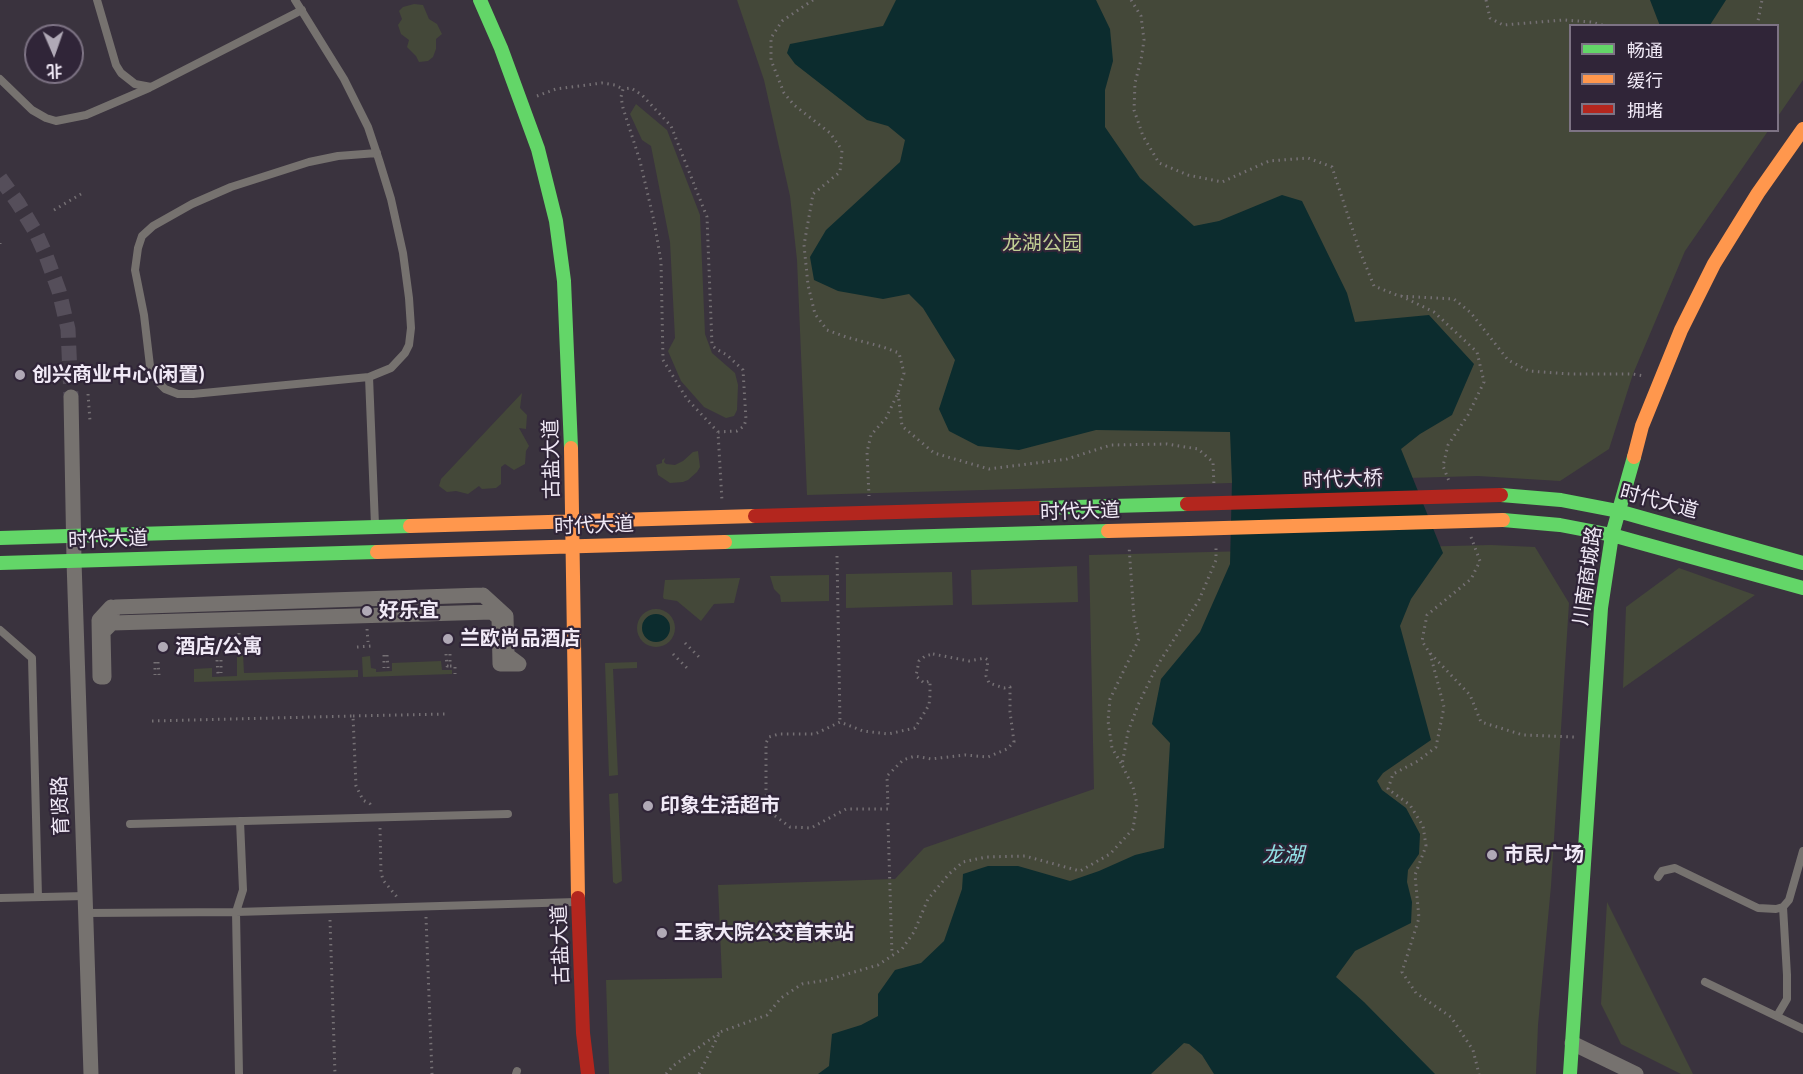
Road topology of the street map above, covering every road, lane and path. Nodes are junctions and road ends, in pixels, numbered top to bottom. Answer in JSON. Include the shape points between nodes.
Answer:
{"nodes":[{"id":1,"x":97,"y":0,"type":"edge"},
{"id":2,"x":295,"y":0,"type":"edge"},
{"id":3,"x":480,"y":0,"type":"edge"},
{"id":4,"x":813,"y":0,"type":"edge"},
{"id":5,"x":1131,"y":0,"type":"edge"},
{"id":6,"x":1486,"y":0,"type":"edge"},
{"id":7,"x":1762,"y":0,"type":"edge"},
{"id":8,"x":302,"y":10,"type":"junction"},
{"id":9,"x":1598,"y":24,"type":"edge"},
{"id":10,"x":1757,"y":24,"type":"edge"},
{"id":11,"x":0,"y":79,"type":"edge"},
{"id":12,"x":151,"y":87,"type":"junction"},
{"id":13,"x":623,"y":88,"type":"junction"},
{"id":14,"x":522,"y":102,"type":"junction"},
{"id":15,"x":1803,"y":129,"type":"edge"},
{"id":16,"x":377,"y":153,"type":"junction"},
{"id":17,"x":81,"y":194,"type":"dead end"},
{"id":18,"x":54,"y":210,"type":"dead end"},
{"id":19,"x":1399,"y":296,"type":"junction"},
{"id":20,"x":369,"y":376,"type":"junction"},
{"id":21,"x":1660,"y":379,"type":"junction"},
{"id":22,"x":898,"y":393,"type":"junction"},
{"id":23,"x":88,"y":394,"type":"dead end"},
{"id":24,"x":71,"y":397,"type":"tunnel mouth"},
{"id":25,"x":90,"y":421,"type":"dead end"},
{"id":26,"x":718,"y":432,"type":"junction"},
{"id":27,"x":1213,"y":462,"type":"dead end"},
{"id":28,"x":1452,"y":487,"type":"dead end"},
{"id":29,"x":1501,"y":495,"type":"joint"},
{"id":30,"x":1187,"y":504,"type":"joint"},
{"id":31,"x":1618,"y":510,"type":"junction"},
{"id":32,"x":870,"y":513,"type":"junction"},
{"id":33,"x":723,"y":517,"type":"junction"},
{"id":34,"x":573,"y":522,"type":"junction"},
{"id":35,"x":375,"y":527,"type":"junction"},
{"id":36,"x":1468,"y":529,"type":"dead end"},
{"id":37,"x":1128,"y":530,"type":"junction"},
{"id":38,"x":1612,"y":535,"type":"junction"},
{"id":39,"x":73,"y":536,"type":"junction"},
{"id":40,"x":0,"y":538,"type":"edge"},
{"id":41,"x":836,"y":539,"type":"junction"},
{"id":42,"x":573,"y":546,"type":"junction"},
{"id":43,"x":1216,"y":560,"type":"dead end"},
{"id":44,"x":74,"y":561,"type":"junction"},
{"id":45,"x":0,"y":563,"type":"edge"},
{"id":46,"x":1803,"y":563,"type":"edge"},
{"id":47,"x":1803,"y":588,"type":"edge"},
{"id":48,"x":0,"y":630,"type":"edge"},
{"id":49,"x":685,"y":643,"type":"dead end"},
{"id":50,"x":357,"y":646,"type":"dead end"},
{"id":51,"x":371,"y":646,"type":"dead end"},
{"id":52,"x":247,"y":650,"type":"dead end"},
{"id":53,"x":234,"y":651,"type":"dead end"},
{"id":54,"x":1429,"y":652,"type":"junction"},
{"id":55,"x":448,"y":654,"type":"dead end"},
{"id":56,"x":673,"y":654,"type":"dead end"},
{"id":57,"x":385,"y":655,"type":"dead end"},
{"id":58,"x":701,"y":659,"type":"dead end"},
{"id":59,"x":219,"y":660,"type":"dead end"},
{"id":60,"x":156,"y":662,"type":"dead end"},
{"id":61,"x":515,"y":664,"type":"joint"},
{"id":62,"x":386,"y":668,"type":"dead end"},
{"id":63,"x":690,"y":671,"type":"dead end"},
{"id":64,"x":220,"y":673,"type":"dead end"},
{"id":65,"x":455,"y":674,"type":"dead end"},
{"id":66,"x":157,"y":675,"type":"dead end"},
{"id":67,"x":448,"y":714,"type":"dead end"},
{"id":68,"x":353,"y":716,"type":"junction"},
{"id":69,"x":152,"y":721,"type":"dead end"},
{"id":70,"x":840,"y":722,"type":"junction"},
{"id":71,"x":1593,"y":738,"type":"junction"},
{"id":72,"x":1122,"y":765,"type":"junction"},
{"id":73,"x":508,"y":814,"type":"dead end"},
{"id":74,"x":378,"y":818,"type":"junction"},
{"id":75,"x":240,"y":821,"type":"junction"},
{"id":76,"x":888,"y":823,"type":"dead end"},
{"id":77,"x":130,"y":824,"type":"dead end"},
{"id":78,"x":1803,"y":851,"type":"edge"},
{"id":79,"x":1658,"y":877,"type":"dead end"},
{"id":80,"x":85,"y":896,"type":"junction"},
{"id":81,"x":38,"y":897,"type":"junction"},
{"id":82,"x":0,"y":898,"type":"edge"},
{"id":83,"x":579,"y":902,"type":"junction"},
{"id":84,"x":425,"y":906,"type":"junction"},
{"id":85,"x":401,"y":907,"type":"junction"},
{"id":86,"x":1783,"y":907,"type":"junction"},
{"id":87,"x":330,"y":909,"type":"junction"},
{"id":88,"x":236,"y":912,"type":"junction"},
{"id":89,"x":86,"y":914,"type":"junction"},
{"id":90,"x":892,"y":955,"type":"junction"},
{"id":91,"x":1705,"y":982,"type":"dead end"},
{"id":92,"x":1777,"y":1016,"type":"junction"},
{"id":93,"x":1803,"y":1029,"type":"edge"},
{"id":94,"x":720,"y":1032,"type":"junction"},
{"id":95,"x":1572,"y":1043,"type":"junction"},
{"id":96,"x":91,"y":1074,"type":"edge"},
{"id":97,"x":240,"y":1074,"type":"edge"},
{"id":98,"x":335,"y":1074,"type":"edge"},
{"id":99,"x":432,"y":1074,"type":"edge"},
{"id":100,"x":588,"y":1074,"type":"edge"},
{"id":101,"x":666,"y":1074,"type":"edge"},
{"id":102,"x":699,"y":1074,"type":"edge"},
{"id":103,"x":1479,"y":1074,"type":"edge"},
{"id":104,"x":1570,"y":1074,"type":"edge"},
{"id":105,"x":1636,"y":1074,"type":"edge"}],
"edges":[{"from":1,"to":12,"type":"lane","via":[[121,72],[135,84]]},
{"from":2,"to":8,"type":"lane"},
{"from":3,"to":14,"type":"main road","name":"古盐大道"},
{"from":4,"to":22,"type":"path","via":[[782,21],[771,38],[771,60],[784,93],[806,117],[830,133],[842,150],[840,172],[813,194],[804,245],[814,314],[827,330],[899,353],[904,373]]},
{"from":5,"to":19,"type":"path","via":[[1141,16],[1144,40],[1134,110],[1159,163],[1221,183],[1269,161],[1308,158],[1332,167],[1374,286]]},
{"from":6,"to":9,"type":"path","via":[[1490,18],[1503,25],[1564,20]]},
{"from":7,"to":10,"type":"path"},
{"from":8,"to":12,"type":"lane"},
{"from":8,"to":16,"type":"lane","via":[[344,79]]},
{"from":11,"to":12,"type":"lane","via":[[32,110],[56,121],[86,115]]},
{"from":13,"to":14,"type":"path","via":[[602,83],[556,89]]},
{"from":13,"to":26,"type":"path","via":[[623,108],[640,161],[661,261],[663,360],[687,399]]},
{"from":13,"to":26,"type":"path","via":[[642,95],[671,126],[707,217],[712,345],[743,370],[744,380],[744,426],[737,431]]},
{"from":14,"to":34,"type":"main road","name":"古盐大道","via":[[556,221],[564,280]]},
{"from":15,"to":21,"type":"main road","name":"川南商城路","via":[[1714,264]]},
{"from":16,"to":20,"type":"lane","via":[[404,253],[411,328],[409,345],[398,361],[382,373]]},
{"from":16,"to":20,"type":"lane","via":[[309,162],[192,204],[142,236],[135,270],[150,366],[165,389],[193,394]]},
{"from":17,"to":18,"type":"path"},
{"from":19,"to":21,"type":"path","via":[[1454,299],[1471,313],[1508,360],[1529,371],[1633,374]]},
{"from":19,"to":28,"type":"path","via":[[1434,312],[1477,352],[1484,382],[1448,445],[1443,466]]},
{"from":20,"to":35,"type":"lane"},
{"from":21,"to":31,"type":"main road","name":"川南商城路"},
{"from":22,"to":27,"type":"path","via":[[902,426],[918,440],[934,453],[989,469],[1067,459],[1111,445],[1167,444],[1198,449]]},
{"from":22,"to":32,"type":"path","via":[[871,435],[867,452]]},
{"from":23,"to":25,"type":"path"},
{"from":24,"to":39,"type":"street","name":"育贤路"},
{"from":26,"to":33,"type":"path"},
{"from":29,"to":30,"type":"main road","name":"时代大桥","bridge":true},
{"from":29,"to":31,"type":"main road","name":"时代大道"},
{"from":30,"to":32,"type":"main road","name":"时代大道"},
{"from":31,"to":38,"type":"main road","name":"川南商城路"},
{"from":31,"to":46,"type":"main road","name":"时代大道"},
{"from":32,"to":33,"type":"main road","name":"时代大道"},
{"from":33,"to":34,"type":"main road","name":"时代大道"},
{"from":34,"to":35,"type":"main road","name":"时代大道"},
{"from":34,"to":42,"type":"main road","name":"古盐大道"},
{"from":35,"to":39,"type":"main road","name":"时代大道"},
{"from":36,"to":54,"type":"path","via":[[1480,561],[1471,579],[1427,615],[1422,641]]},
{"from":37,"to":38,"type":"main road","name":"时代大道","bridge":true,"via":[[1503,520]]},
{"from":37,"to":41,"type":"main road","name":"时代大道"},
{"from":37,"to":72,"type":"path","via":[[1138,639],[1110,699],[1108,721],[1112,748]]},
{"from":38,"to":47,"type":"main road"},
{"from":38,"to":71,"type":"main road","name":"川南商城路","via":[[1601,608]]},
{"from":39,"to":40,"type":"main road","name":"时代大道"},
{"from":39,"to":44,"type":"street","name":"育贤路"},
{"from":41,"to":42,"type":"main road","name":"时代大道"},
{"from":41,"to":70,"type":"path"},
{"from":42,"to":44,"type":"main road","name":"时代大道"},
{"from":42,"to":83,"type":"main road","name":"古盐大道"},
{"from":43,"to":72,"type":"path","via":[[1199,600],[1157,666],[1138,705]]},
{"from":44,"to":45,"type":"main road","name":"时代大道"},
{"from":44,"to":80,"type":"street","name":"育贤路"},
{"from":48,"to":81,"type":"lane","via":[[32,658]]},
{"from":49,"to":58,"type":"path"},
{"from":50,"to":51,"type":"path"},
{"from":52,"to":53,"type":"path"},
{"from":54,"to":71,"type":"path","via":[[1470,694],[1481,722],[1523,735]]},
{"from":54,"to":103,"type":"path","via":[[1444,707],[1436,747],[1393,774],[1388,789],[1410,805],[1423,826],[1426,846],[1415,875],[1419,918],[1402,972],[1416,993],[1451,1017],[1473,1050]]},
{"from":55,"to":65,"type":"path","via":[[447,666],[454,666]]},
{"from":56,"to":63,"type":"path"},
{"from":57,"to":62,"type":"path"},
{"from":59,"to":64,"type":"path"},
{"from":60,"to":66,"type":"path"},
{"from":61,"to":61,"type":"street","via":[[500,664],[499,618],[492,612],[112,623],[103,632],[104,677],[100,677],[99,620],[111,607],[114,610],[483,595],[506,616],[507,655],[519,664]]},
{"from":67,"to":68,"type":"path"},
{"from":68,"to":69,"type":"path"},
{"from":68,"to":74,"type":"path","via":[[356,786]]},
{"from":70,"to":70,"type":"path","via":[[863,731],[888,734],[915,728],[929,705],[930,695],[930,681],[924,683],[916,676],[919,661],[933,654],[969,661],[985,658],[989,683],[1010,687],[1014,742],[988,757],[915,756],[903,760],[887,776],[888,809],[846,809],[811,828],[790,827],[771,813],[766,794],[769,737],[815,734]]},
{"from":71,"to":95,"type":"main road","name":"川南商城路"},
{"from":72,"to":90,"type":"path","via":[[1137,804],[1133,829],[1110,854],[1080,871],[1025,856],[963,862],[928,899],[914,932],[902,949]]},
{"from":73,"to":74,"type":"lane"},
{"from":74,"to":75,"type":"lane"},
{"from":74,"to":85,"type":"path","via":[[383,880]]},
{"from":75,"to":77,"type":"lane"},
{"from":75,"to":88,"type":"lane","via":[[243,890]]},
{"from":76,"to":90,"type":"path"},
{"from":78,"to":86,"type":"lane","via":[[1789,900]]},
{"from":79,"to":86,"type":"lane","via":[[1662,870],[1675,868],[1758,908]]},
{"from":80,"to":81,"type":"lane"},
{"from":80,"to":89,"type":"street","name":"育贤路"},
{"from":81,"to":82,"type":"lane"},
{"from":83,"to":84,"type":"lane"},
{"from":83,"to":100,"type":"main road","name":"古盐大道"},
{"from":84,"to":85,"type":"lane"},
{"from":84,"to":99,"type":"path"},
{"from":85,"to":87,"type":"lane"},
{"from":86,"to":92,"type":"lane","via":[[1787,999]]},
{"from":87,"to":88,"type":"lane"},
{"from":87,"to":98,"type":"path"},
{"from":88,"to":89,"type":"lane"},
{"from":88,"to":97,"type":"lane"},
{"from":89,"to":96,"type":"street","name":"育贤路"},
{"from":90,"to":94,"type":"path","via":[[878,965],[802,984],[781,998],[767,1015]]},
{"from":91,"to":92,"type":"lane"},
{"from":92,"to":93,"type":"lane"},
{"from":94,"to":101,"type":"path"},
{"from":94,"to":102,"type":"path"},
{"from":95,"to":104,"type":"main road","name":"川南商城路"},
{"from":95,"to":105,"type":"street"}]}
